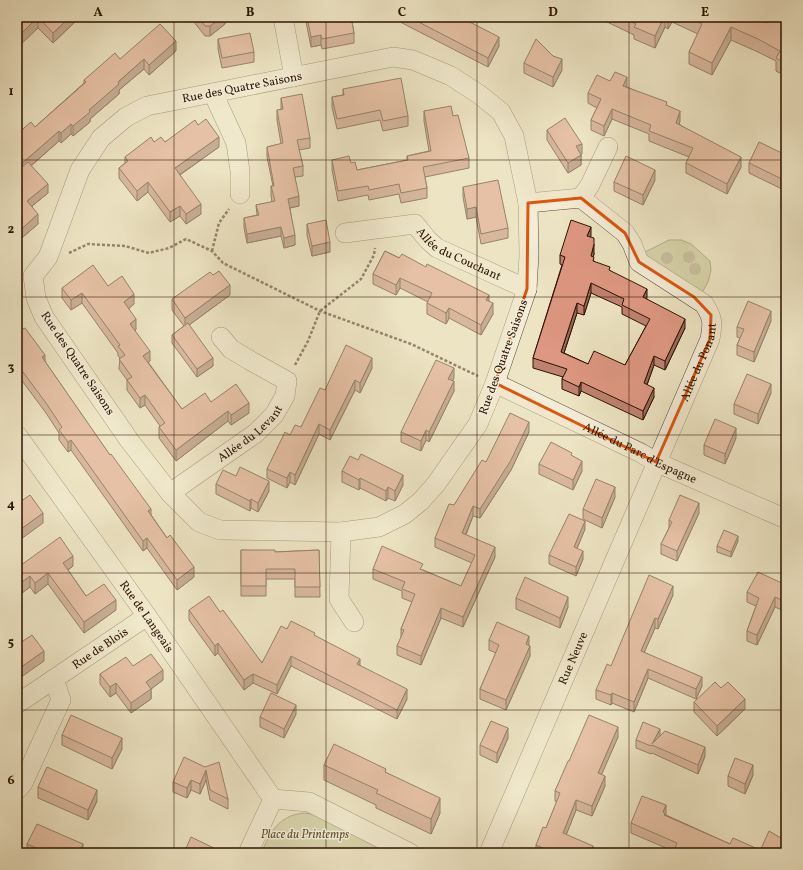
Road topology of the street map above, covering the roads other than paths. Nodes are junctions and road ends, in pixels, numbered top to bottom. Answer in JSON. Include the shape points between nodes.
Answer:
{"nodes":[{"id":1,"x":282,"y":17,"type":"edge"},
{"id":2,"x":294,"y":77,"type":"junction"},
{"id":3,"x":213,"y":93,"type":"junction"},
{"id":4,"x":608,"y":147,"type":"dead end"},
{"id":5,"x":240,"y":194,"type":"road end"},
{"id":6,"x":581,"y":198,"type":"junction"},
{"id":7,"x":528,"y":203,"type":"junction"},
{"id":8,"x":345,"y":233,"type":"dead end"},
{"id":9,"x":25,"y":276,"type":"edge"},
{"id":10,"x":527,"y":289,"type":"junction"},
{"id":11,"x":221,"y":337,"type":"dead end"},
{"id":12,"x":495,"y":383,"type":"junction"},
{"id":13,"x":17,"y":435,"type":"edge"},
{"id":14,"x":656,"y":462,"type":"junction"},
{"id":15,"x":170,"y":493,"type":"junction"},
{"id":16,"x":786,"y":519,"type":"edge"},
{"id":17,"x":341,"y":532,"type":"junction"},
{"id":18,"x":147,"y":616,"type":"junction"},
{"id":19,"x":354,"y":622,"type":"dead end"},
{"id":20,"x":52,"y":681,"type":"junction"},
{"id":21,"x":17,"y":704,"type":"edge"},
{"id":22,"x":17,"y":790,"type":"edge"},
{"id":23,"x":273,"y":799,"type":"junction"},
{"id":24,"x":248,"y":853,"type":"edge"},
{"id":25,"x":410,"y":853,"type":"edge"},
{"id":26,"x":489,"y":853,"type":"edge"}],
"edges":[{"from":1,"to":2,"type":"street"},
{"from":2,"to":3,"type":"street","name":"Rue des Quatre Saisons"},
{"from":2,"to":7,"type":"street","name":"Rue des Quatre Saisons","via":[[393,57],[413,60],[451,76],[480,94],[501,112],[514,136]]},
{"from":3,"to":5,"type":"street","via":[[236,143]]},
{"from":3,"to":9,"type":"street","name":"Rue des Quatre Saisons","via":[[147,106],[126,117],[101,138],[80,170],[48,257]]},
{"from":4,"to":6,"type":"street"},
{"from":6,"to":7,"type":"street"},
{"from":6,"to":14,"type":"street","name":"Allée du Ponant","via":[[625,233],[639,262],[704,304],[711,315],[710,339]]},
{"from":7,"to":10,"type":"street","name":"Rue des Quatre Saisons","via":[[530,255]]},
{"from":8,"to":10,"type":"street","name":"Allée du Couchant","via":[[415,224],[437,248]]},
{"from":9,"to":15,"type":"street","name":"Rue des Quatre Saisons","via":[[44,317],[129,440]]},
{"from":10,"to":12,"type":"street","name":"Rue des Quatre Saisons"},
{"from":11,"to":15,"type":"street","name":"Allée du Levant","via":[[231,348],[250,361],[287,381],[285,396],[274,415],[256,433]]},
{"from":12,"to":14,"type":"street","name":"Allée du Parc d'Espagne"},
{"from":12,"to":17,"type":"street","name":"Rue des Quatre Saisons","via":[[478,424],[421,501],[405,514],[379,527]]},
{"from":13,"to":18,"type":"street","name":"Rue de Langeais"},
{"from":14,"to":16,"type":"street","name":"Allée du Parc d'Espagne"},
{"from":14,"to":26,"type":"street","name":"Rue Neuve"},
{"from":15,"to":17,"type":"street","name":"Rue des Quatre Saisons","via":[[199,522],[220,530]]},
{"from":17,"to":19,"type":"street","via":[[339,599]]},
{"from":18,"to":20,"type":"street","name":"Rue de Blois"},
{"from":18,"to":23,"type":"street","name":"Rue de Langeais"},
{"from":20,"to":21,"type":"street","name":"Rue de Blois"},
{"from":20,"to":22,"type":"street","via":[[61,700]]},
{"from":23,"to":24,"type":"street"},
{"from":23,"to":25,"type":"street","via":[[309,802]]}]}
